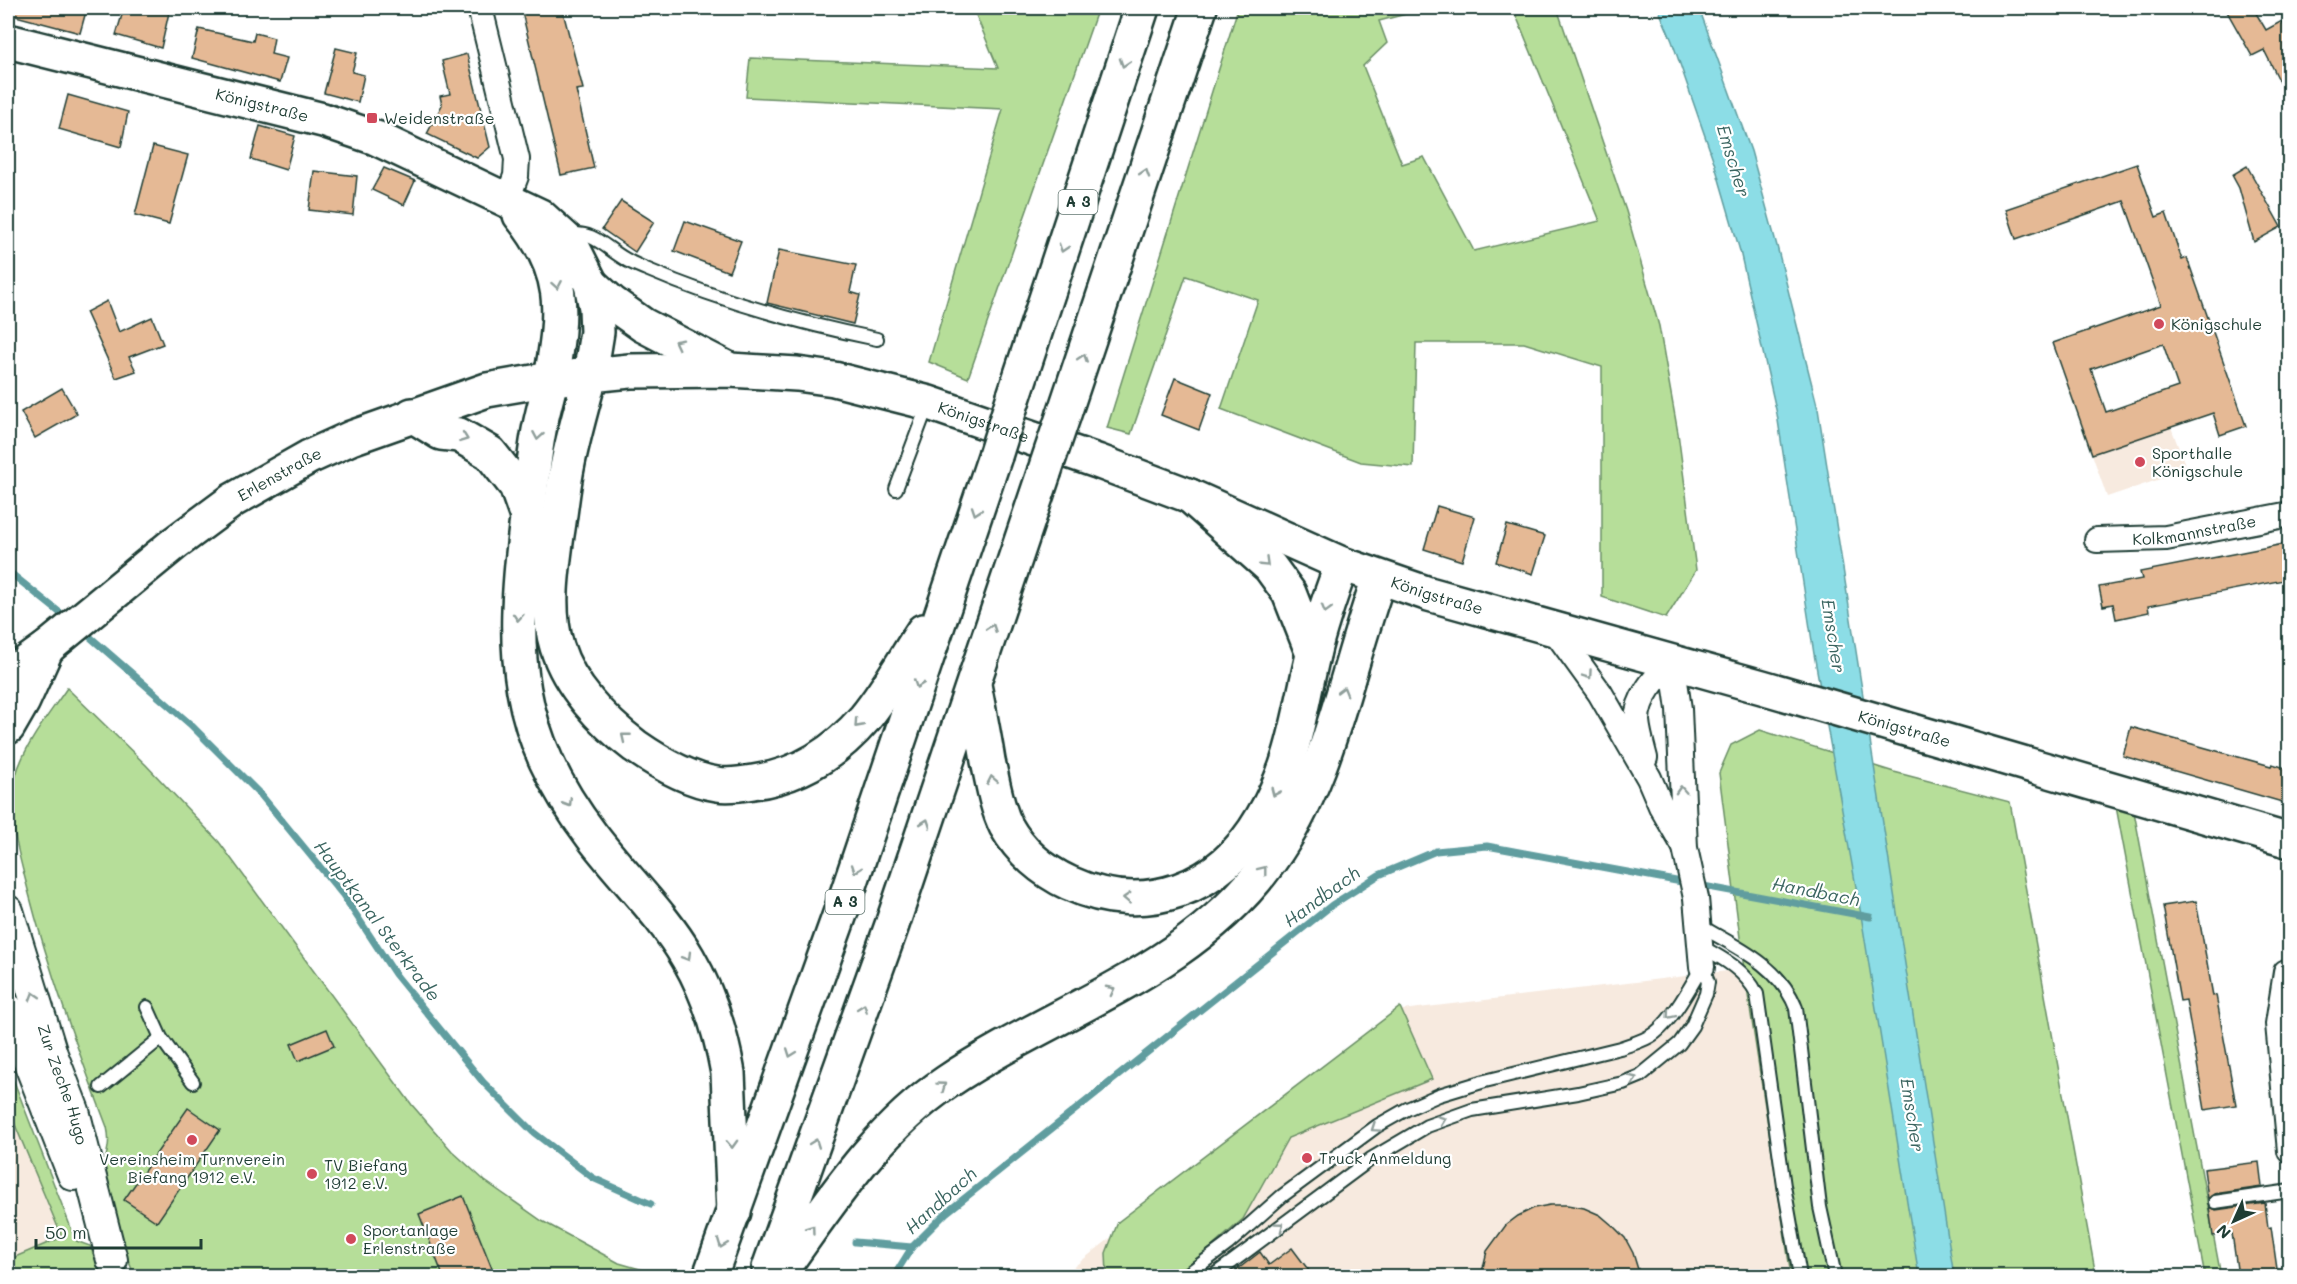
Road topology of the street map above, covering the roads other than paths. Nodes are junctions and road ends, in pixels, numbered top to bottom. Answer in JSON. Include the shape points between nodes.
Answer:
{"nodes":[{"id":1,"x":480,"y":8,"type":"edge"},
{"id":2,"x":1142,"y":8,"type":"edge"},
{"id":3,"x":1200,"y":8,"type":"edge"},
{"id":4,"x":8,"y":41,"type":"edge"},
{"id":5,"x":507,"y":200,"type":"junction"},
{"id":6,"x":553,"y":241,"type":"junction"},
{"id":7,"x":591,"y":284,"type":"junction"},
{"id":8,"x":877,"y":339,"type":"dead end"},
{"id":9,"x":730,"y":370,"type":"junction"},
{"id":10,"x":590,"y":375,"type":"junction"},
{"id":11,"x":551,"y":379,"type":"junction"},
{"id":12,"x":929,"y":403,"type":"junction"},
{"id":13,"x":412,"y":415,"type":"junction"},
{"id":14,"x":896,"y":489,"type":"dead end"},
{"id":15,"x":1190,"y":496,"type":"junction"},
{"id":16,"x":2289,"y":514,"type":"edge"},
{"id":17,"x":528,"y":519,"type":"junction"},
{"id":18,"x":2097,"y":540,"type":"dead end"},
{"id":19,"x":1342,"y":564,"type":"junction"},
{"id":20,"x":1379,"y":579,"type":"junction"},
{"id":21,"x":950,"y":589,"type":"junction"},
{"id":22,"x":1553,"y":628,"type":"junction"},
{"id":23,"x":47,"y":648,"type":"junction"},
{"id":24,"x":1313,"y":654,"type":"junction"},
{"id":25,"x":8,"y":662,"type":"edge"},
{"id":26,"x":1672,"y":662,"type":"junction"},
{"id":27,"x":8,"y":676,"type":"edge"},
{"id":28,"x":974,"y":683,"type":"junction"},
{"id":29,"x":8,"y":727,"type":"edge"},
{"id":30,"x":1648,"y":778,"type":"junction"},
{"id":31,"x":2289,"y":841,"type":"edge"},
{"id":32,"x":1688,"y":858,"type":"junction"},
{"id":33,"x":8,"y":910,"type":"edge"},
{"id":34,"x":1701,"y":946,"type":"junction"},
{"id":35,"x":2286,"y":972,"type":"dead end"},
{"id":36,"x":147,"y":1007,"type":"dead end"},
{"id":37,"x":8,"y":1009,"type":"edge"},
{"id":38,"x":161,"y":1038,"type":"junction"},
{"id":39,"x":193,"y":1082,"type":"dead end"},
{"id":40,"x":101,"y":1087,"type":"dead end"},
{"id":41,"x":2289,"y":1151,"type":"edge"},
{"id":42,"x":2289,"y":1191,"type":"edge"},
{"id":43,"x":2215,"y":1202,"type":"dead end"},
{"id":44,"x":734,"y":1212,"type":"junction"},
{"id":45,"x":115,"y":1268,"type":"edge"},
{"id":46,"x":710,"y":1276,"type":"edge"},
{"id":47,"x":766,"y":1276,"type":"edge"},
{"id":48,"x":777,"y":1276,"type":"edge"},
{"id":49,"x":1185,"y":1276,"type":"edge"},
{"id":50,"x":1213,"y":1276,"type":"edge"},
{"id":51,"x":1800,"y":1276,"type":"edge"},
{"id":52,"x":1835,"y":1276,"type":"edge"}],
"edges":[{"from":1,"to":5,"type":"street","via":[[517,159],[516,176]]},
{"from":2,"to":21,"type":"main road","number":"A 3","one_way":true,"bridge":true},
{"from":28,"to":3,"type":"main road","one_way":true,"bridge":true},
{"from":4,"to":5,"type":"main road","name":"Königstraße","via":[[323,120],[376,138]]},
{"from":5,"to":6,"type":"main road","name":"Königstraße"},
{"from":6,"to":7,"type":"main road","name":"Königstraße","via":[[578,256]]},
{"from":6,"to":8,"type":"lane","via":[[579,232],[624,259],[732,302]]},
{"from":6,"to":11,"type":"main road","name":"Königstraße","one_way":true,"via":[[560,314]]},
{"from":9,"to":7,"type":"main road","one_way":true,"via":[[643,325]]},
{"from":7,"to":10,"type":"main road","name":"Königstraße","via":[[597,332]]},
{"from":9,"to":10,"type":"main road","name":"Königstraße"},
{"from":9,"to":12,"type":"main road","name":"Königstraße","via":[[834,378]]},
{"from":10,"to":11,"type":"main road","name":"Königstraße"},
{"from":21,"to":10,"type":"main road","one_way":true,"via":[[865,718],[834,748],[804,768],[770,780],[717,784],[648,755],[621,735],[574,682],[557,648],[550,612],[567,463]]},
{"from":11,"to":13,"type":"main road","name":"Erlenstraße","via":[[487,390]]},
{"from":11,"to":17,"type":"main road","one_way":true,"via":[[538,436]]},
{"from":12,"to":14,"type":"lane"},
{"from":12,"to":15,"type":"main road","name":"Königstraße"},
{"from":13,"to":17,"type":"main road","one_way":true,"via":[[441,433],[459,435],[490,453],[516,486]]},
{"from":13,"to":23,"type":"main road","name":"Erlenstraße","via":[[309,457],[233,500]]},
{"from":15,"to":19,"type":"main road","name":"Königstraße"},
{"from":15,"to":24,"type":"main road","one_way":true,"via":[[1270,567],[1289,593]]},
{"from":16,"to":18,"type":"street","name":"Kolkmannstraße","via":[[2166,538]]},
{"from":17,"to":44,"type":"main road","one_way":true,"via":[[517,626],[526,707],[557,784],[592,836],[669,930],[710,1004],[728,1073]]},
{"from":19,"to":20,"type":"main road","name":"Königstraße"},
{"from":19,"to":24,"type":"main road","one_way":true},
{"from":20,"to":22,"type":"main road","name":"Königstraße"},
{"from":48,"to":20,"type":"main road","one_way":true,"via":[[868,1152],[900,1119],[946,1083],[1011,1043],[1174,954],[1248,890],[1280,846],[1306,798]]},
{"from":21,"to":44,"type":"main road","number":"A 3","one_way":true},
{"from":22,"to":26,"type":"main road","name":"Königstraße"},
{"from":22,"to":30,"type":"street","one_way":true,"via":[[1589,677]]},
{"from":23,"to":25,"type":"main road","name":"Erlenstraße"},
{"from":23,"to":27,"type":"main road","name":"Erlenstraße"},
{"from":23,"to":29,"type":"main road","name":"Erlenstraße"},
{"from":24,"to":28,"type":"main road","one_way":true,"via":[[1303,710],[1287,764],[1272,800],[1249,838],[1234,856],[1203,880],[1169,893],[1139,898],[1085,891],[1053,876],[1023,850],[996,801]]},
{"from":26,"to":30,"type":"street","via":[[1649,688],[1638,709]]},
{"from":26,"to":31,"type":"main road","name":"Königstraße"},
{"from":32,"to":26,"type":"street","one_way":true,"via":[[1679,709]]},
{"from":47,"to":28,"type":"main road","one_way":true},
{"from":30,"to":32,"type":"street"},
{"from":32,"to":34,"type":"street"},
{"from":45,"to":33,"type":"street","name":"Zur Zeche Hugo","one_way":true,"via":[[74,1111],[52,1054]]},
{"from":34,"to":49,"type":"lane","one_way":true,"via":[[1679,1004],[1656,1032],[1620,1048],[1485,1081],[1407,1109],[1377,1126],[1282,1197]]},
{"from":50,"to":34,"type":"lane","one_way":true,"via":[[1371,1159],[1427,1126],[1472,1110],[1623,1083],[1640,1076],[1679,1044],[1692,1026],[1708,982]]},
{"from":34,"to":51,"type":"lane","via":[[1740,970],[1757,994]]},
{"from":34,"to":52,"type":"lane","via":[[1752,956],[1785,984],[1796,1008],[1820,1207]]},
{"from":35,"to":41,"type":"street","via":[[2278,1024]]},
{"from":36,"to":38,"type":"lane"},
{"from":37,"to":45,"type":"street","name":"Zur Zeche Hugo","via":[[73,1176]]},
{"from":38,"to":39,"type":"lane"},
{"from":38,"to":40,"type":"lane"},
{"from":42,"to":43,"type":"lane"},
{"from":44,"to":46,"type":"main road","number":"A 3","one_way":true}]}
